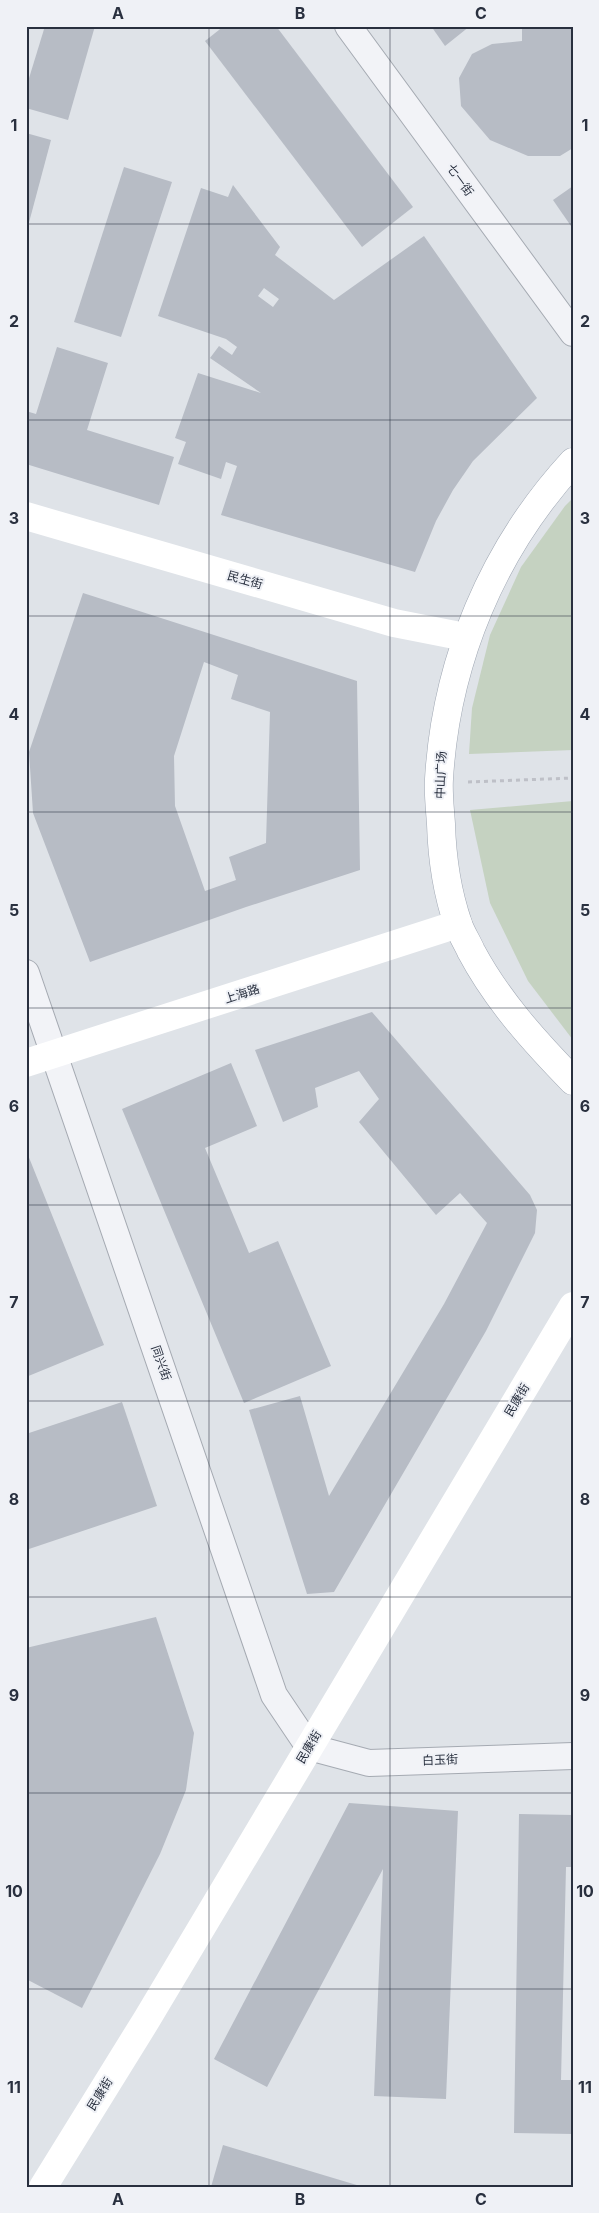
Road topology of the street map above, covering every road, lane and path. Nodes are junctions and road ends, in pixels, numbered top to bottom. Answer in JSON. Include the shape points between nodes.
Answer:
{"nodes":[{"id":1,"x":348,"y":26,"type":"edge"},
{"id":2,"x":573,"y":333,"type":"edge"},
{"id":3,"x":573,"y":462,"type":"edge"},
{"id":4,"x":26,"y":516,"type":"edge"},
{"id":5,"x":466,"y":638,"type":"junction"},
{"id":6,"x":573,"y":778,"type":"edge"},
{"id":7,"x":468,"y":782,"type":"dead end"},
{"id":8,"x":458,"y":924,"type":"junction"},
{"id":9,"x":26,"y":972,"type":"edge"},
{"id":10,"x":55,"y":1054,"type":"junction"},
{"id":11,"x":26,"y":1062,"type":"edge"},
{"id":12,"x":573,"y":1081,"type":"edge"},
{"id":13,"x":573,"y":1306,"type":"edge"},
{"id":14,"x":309,"y":1747,"type":"junction"},
{"id":15,"x":573,"y":1756,"type":"edge"},
{"id":16,"x":43,"y":2187,"type":"edge"}],
"edges":[{"from":1,"to":2,"type":"street","name":"七一街"},
{"from":3,"to":5,"type":"main road","name":"中山广场","via":[[531,515],[494,575]]},
{"from":4,"to":5,"type":"main road","name":"民生街","via":[[394,624]]},
{"from":5,"to":8,"type":"main road","name":"中山广场","via":[[445,717],[438,780],[442,858]]},
{"from":6,"to":7,"type":"path"},
{"from":8,"to":10,"type":"main road","name":"上海路"},
{"from":8,"to":12,"type":"main road","name":"中山广场","via":[[486,978],[533,1040]]},
{"from":9,"to":10,"type":"street","name":"同兴街"},
{"from":10,"to":11,"type":"main road","name":"上海路"},
{"from":10,"to":14,"type":"street","name":"同兴街","via":[[274,1695]]},
{"from":13,"to":14,"type":"main road","name":"民康街"},
{"from":14,"to":15,"type":"street","name":"白玉街","via":[[369,1763]]},
{"from":14,"to":16,"type":"main road","name":"民康街"}]}
